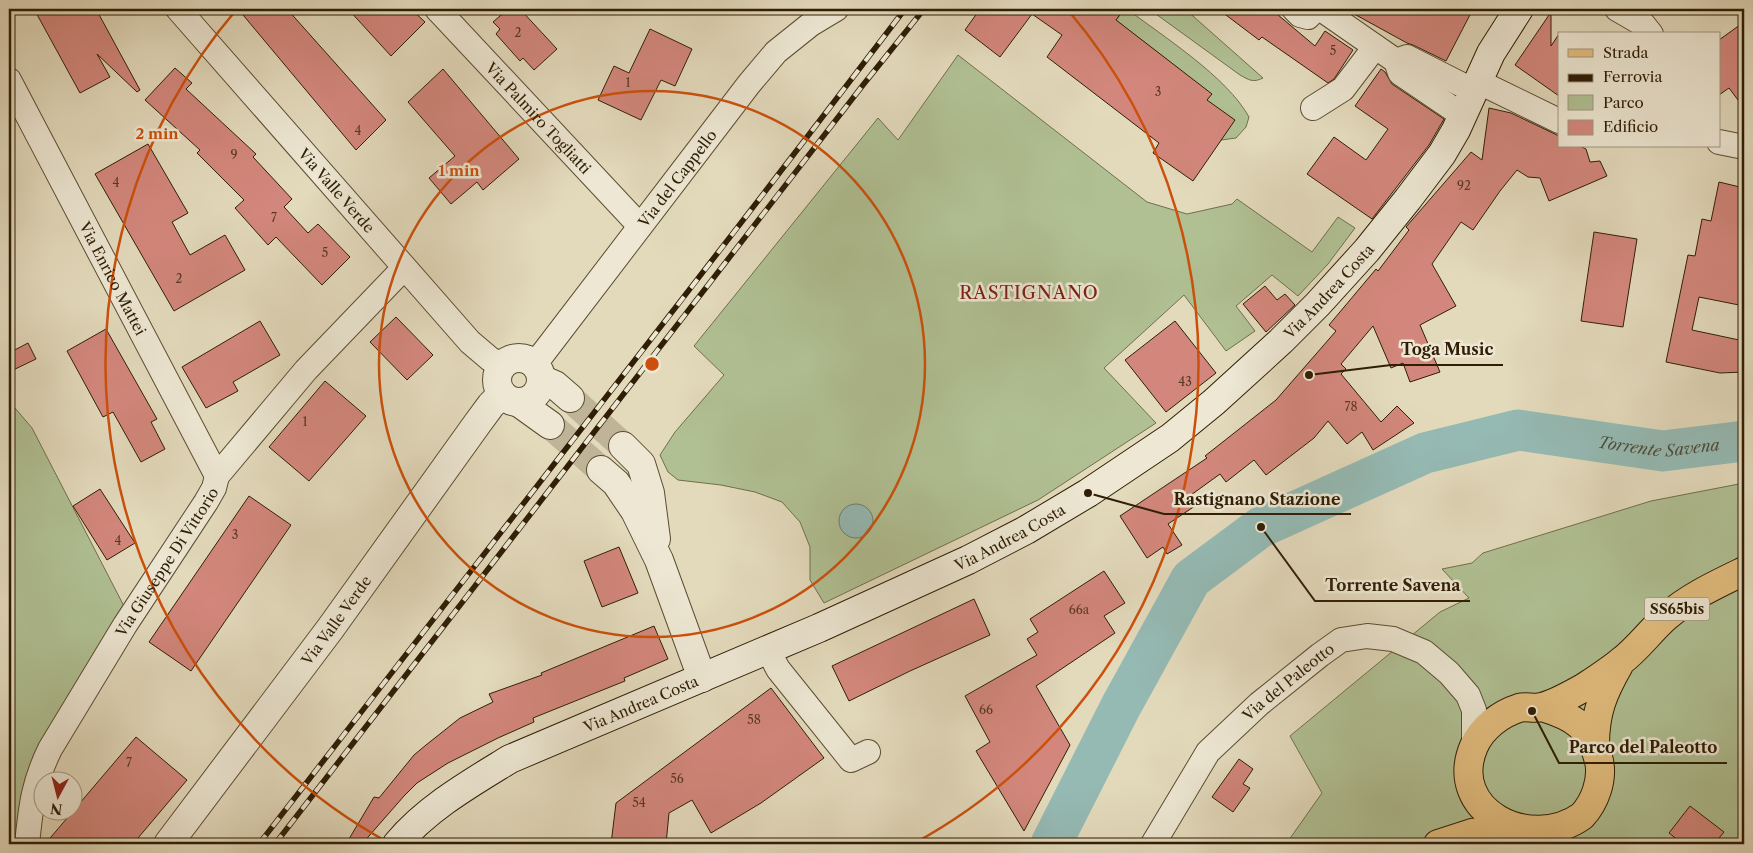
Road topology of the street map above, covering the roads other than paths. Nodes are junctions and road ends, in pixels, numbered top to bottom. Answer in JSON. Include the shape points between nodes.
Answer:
{"nodes":[{"id":1,"x":178,"y":9,"type":"edge"},
{"id":2,"x":438,"y":9,"type":"edge"},
{"id":3,"x":836,"y":9,"type":"edge"},
{"id":4,"x":1294,"y":9,"type":"edge"},
{"id":5,"x":1316,"y":9,"type":"edge"},
{"id":6,"x":1321,"y":9,"type":"edge"},
{"id":7,"x":1617,"y":9,"type":"edge"},
{"id":8,"x":1511,"y":11,"type":"edge"},
{"id":9,"x":1649,"y":32,"type":"edge"},
{"id":10,"x":1375,"y":47,"type":"junction"},
{"id":11,"x":1396,"y":61,"type":"junction"},
{"id":12,"x":9,"y":80,"type":"edge"},
{"id":13,"x":1475,"y":86,"type":"junction"},
{"id":14,"x":1313,"y":108,"type":"dead end"},
{"id":15,"x":1462,"y":115,"type":"junction"},
{"id":16,"x":1558,"y":120,"type":"edge"},
{"id":17,"x":1720,"y":142,"type":"edge"},
{"id":18,"x":1744,"y":147,"type":"edge"},
{"id":19,"x":640,"y":226,"type":"junction"},
{"id":20,"x":404,"y":268,"type":"junction"},
{"id":21,"x":502,"y":365,"type":"junction"},
{"id":22,"x":538,"y":372,"type":"junction"},
{"id":23,"x":510,"y":398,"type":"junction"},
{"id":24,"x":570,"y":398,"type":"tunnel mouth"},
{"id":25,"x":550,"y":425,"type":"tunnel mouth"},
{"id":26,"x":623,"y":446,"type":"tunnel mouth"},
{"id":27,"x":601,"y":470,"type":"tunnel mouth"},
{"id":28,"x":217,"y":476,"type":"junction"},
{"id":29,"x":659,"y":560,"type":"junction"},
{"id":30,"x":1744,"y":571,"type":"edge"},
{"id":31,"x":768,"y":650,"type":"junction"},
{"id":32,"x":1622,"y":662,"type":"junction"},
{"id":33,"x":702,"y":678,"type":"junction"},
{"id":34,"x":1468,"y":695,"type":"junction"},
{"id":35,"x":1531,"y":708,"type":"junction"},
{"id":36,"x":1595,"y":745,"type":"junction"},
{"id":37,"x":1474,"y":747,"type":"junction"},
{"id":38,"x":868,"y":752,"type":"dead end"},
{"id":39,"x":1471,"y":789,"type":"junction"},
{"id":40,"x":1508,"y":832,"type":"junction"},
{"id":41,"x":27,"y":844,"type":"edge"},
{"id":42,"x":168,"y":844,"type":"edge"},
{"id":43,"x":397,"y":844,"type":"edge"},
{"id":44,"x":1153,"y":844,"type":"edge"},
{"id":45,"x":1437,"y":844,"type":"edge"}],
"edges":[{"from":1,"to":20,"type":"street","name":"Via Valle Verde"},
{"from":2,"to":19,"type":"street","name":"Via Palmiro Togliatti"},
{"from":3,"to":19,"type":"street","name":"Via del Cappello","via":[[776,52]]},
{"from":4,"to":5,"type":"street","via":[[1308,17]]},
{"from":6,"to":10,"type":"street"},
{"from":7,"to":9,"type":"street","via":[[1643,24]]},
{"from":8,"to":13,"type":"main road","name":"Via Andrea Costa"},
{"from":10,"to":11,"type":"street"},
{"from":10,"to":14,"type":"street","via":[[1343,88]]},
{"from":11,"to":13,"type":"street","via":[[1407,57]]},
{"from":11,"to":15,"type":"street","via":[[1400,73]]},
{"from":12,"to":28,"type":"street","name":"Via Enrico Mattei"},
{"from":13,"to":15,"type":"main road","name":"Via Andrea Costa"},
{"from":13,"to":16,"type":"street"},
{"from":15,"to":31,"type":"main road","name":"Via Andrea Costa","via":[[1442,154],[1367,250],[1274,348],[1170,438],[1026,530]]},
{"from":17,"to":18,"type":"street"},
{"from":19,"to":22,"type":"street","name":"Via del Cappello"},
{"from":20,"to":21,"type":"street","name":"Via Valle Verde","via":[[470,342]]},
{"from":20,"to":28,"type":"street","name":"Via Giuseppe Di Vittorio","via":[[306,370]]},
{"from":21,"to":22,"type":"main road","via":[[514,358],[522,358]]},
{"from":21,"to":23,"type":"main road","via":[[497,377],[499,389]]},
{"from":22,"to":23,"type":"main road","name":"Via Valle Verde","via":[[537,393],[525,402]]},
{"from":22,"to":24,"type":"main road"},
{"from":23,"to":25,"type":"main road"},
{"from":23,"to":42,"type":"main road","name":"Via Valle Verde","via":[[491,405],[330,629]]},
{"from":26,"to":29,"type":"main road","via":[[641,464],[650,493]]},
{"from":27,"to":29,"type":"main road","via":[[616,483],[635,511]]},
{"from":28,"to":41,"type":"street","name":"Via Giuseppe Di Vittorio","via":[[206,502],[50,749],[31,801]]},
{"from":29,"to":33,"type":"main road"},
{"from":30,"to":32,"type":"main road","number":"SS65bis","via":[[1704,590],[1667,616]]},
{"from":31,"to":33,"type":"main road","name":"Via Andrea Costa"},
{"from":31,"to":38,"type":"street","via":[[778,668],[851,760]]},
{"from":32,"to":35,"type":"main road","number":"SS65bis","via":[[1583,688]]},
{"from":32,"to":36,"type":"main road","number":"SS65bis","via":[[1598,709]]},
{"from":33,"to":43,"type":"main road","name":"Via Andrea Costa","via":[[510,759],[435,809]]},
{"from":34,"to":35,"type":"street","name":"Via del Paleotto","via":[[1496,706]]},
{"from":34,"to":37,"type":"street","name":"Via del Paleotto","via":[[1474,710]]},
{"from":34,"to":44,"type":"street","name":"Via del Paleotto","via":[[1424,652],[1393,639],[1367,636],[1341,640],[1259,704],[1208,752]]},
{"from":35,"to":36,"type":"main road","via":[[1564,714],[1582,726]]},
{"from":35,"to":37,"type":"main road","via":[[1499,717],[1482,732]]},
{"from":36,"to":40,"type":"main road","via":[[1600,767],[1598,789],[1588,809],[1572,825],[1552,835],[1530,837]]},
{"from":37,"to":39,"type":"main road","via":[[1470,763]]},
{"from":39,"to":40,"type":"main road","via":[[1489,819]]},
{"from":39,"to":45,"type":"main road","via":[[1453,827]]},
{"from":40,"to":45,"type":"main road","via":[[1472,833]]}]}
